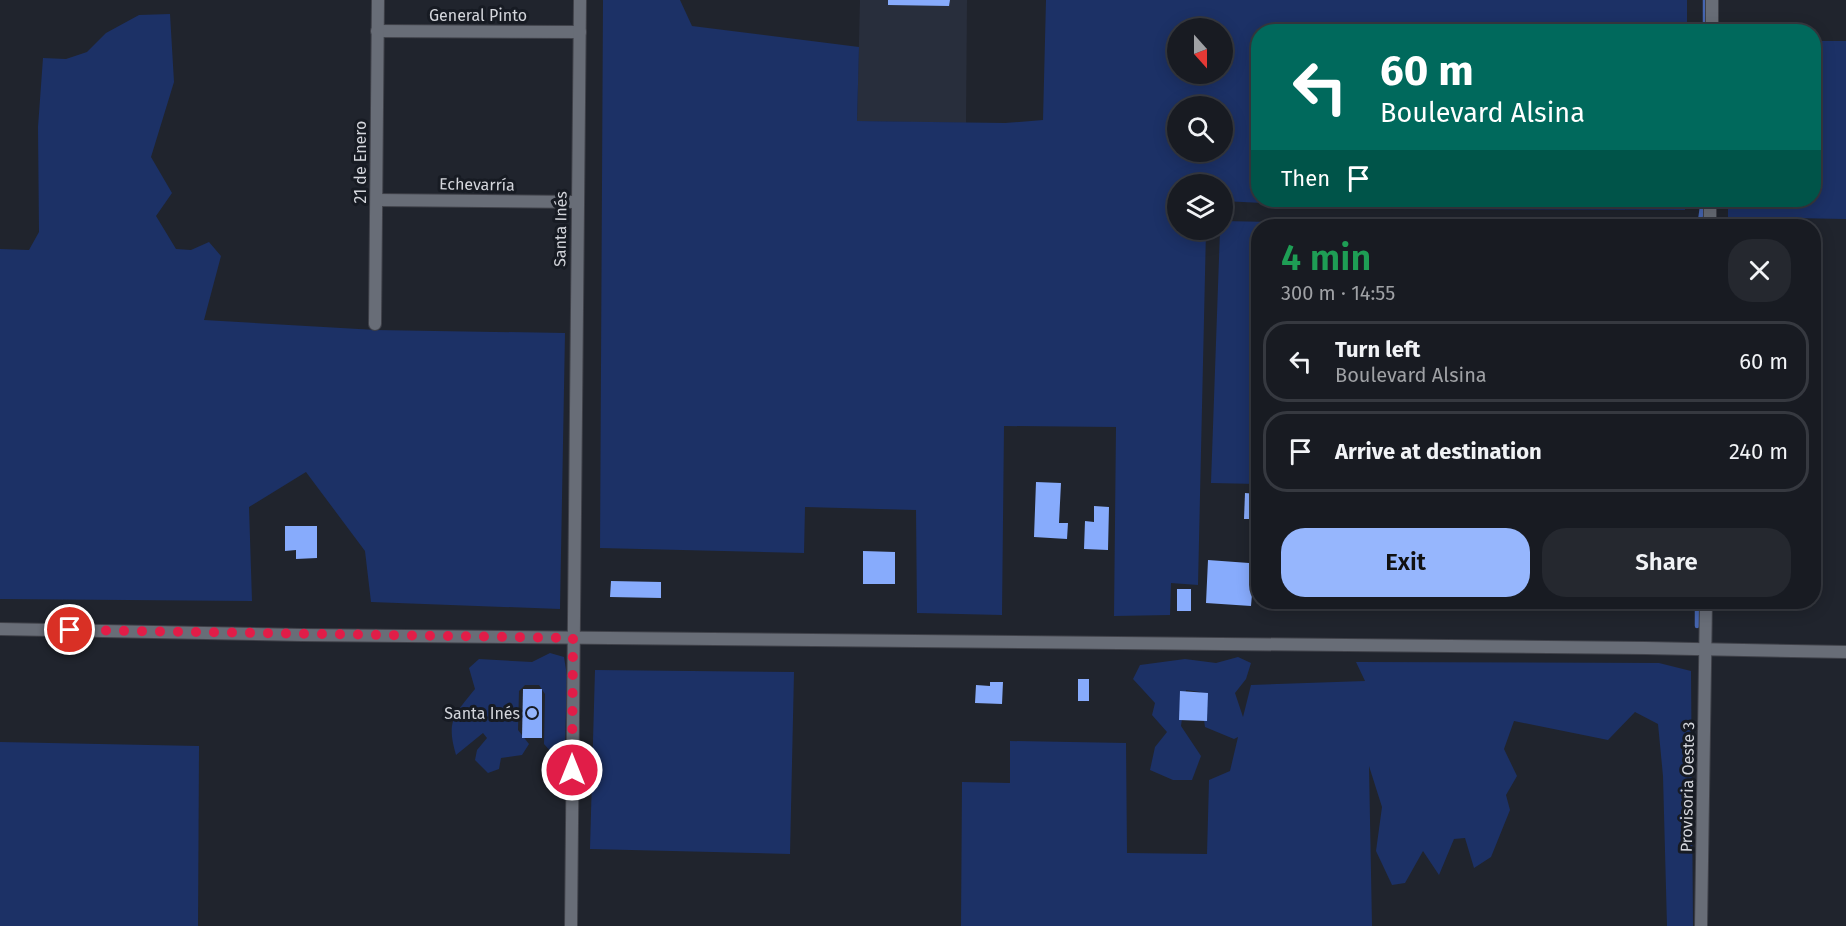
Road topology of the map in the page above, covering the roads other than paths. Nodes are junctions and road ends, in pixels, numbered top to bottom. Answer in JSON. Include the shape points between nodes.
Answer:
{"nodes":[{"id":1,"x":378,"y":0,"type":"edge"},
{"id":2,"x":580,"y":0,"type":"edge"},
{"id":3,"x":1712,"y":0,"type":"edge"},
{"id":4,"x":1712,"y":24,"type":"edge"},
{"id":5,"x":377,"y":31,"type":"junction"},
{"id":6,"x":580,"y":32,"type":"junction"},
{"id":7,"x":376,"y":200,"type":"junction"},
{"id":8,"x":577,"y":202,"type":"junction"},
{"id":9,"x":375,"y":324,"type":"dead end"},
{"id":10,"x":1707,"y":609,"type":"edge"},
{"id":11,"x":0,"y":629,"type":"edge"},
{"id":12,"x":573,"y":638,"type":"junction"},
{"id":13,"x":1706,"y":649,"type":"junction"},
{"id":14,"x":1846,"y":652,"type":"edge"},
{"id":15,"x":571,"y":926,"type":"edge"},
{"id":16,"x":1701,"y":926,"type":"edge"}],
"edges":[{"from":1,"to":5,"type":"street","name":"21 de Enero"},
{"from":2,"to":6,"type":"street","name":"Santa Inés"},
{"from":3,"to":4,"type":"street"},
{"from":5,"to":6,"type":"street","name":"General Pinto"},
{"from":5,"to":7,"type":"street","name":"21 de Enero"},
{"from":6,"to":8,"type":"street","name":"Santa Inés"},
{"from":7,"to":8,"type":"street","name":"Echevarría"},
{"from":7,"to":9,"type":"street","name":"21 de Enero"},
{"from":8,"to":12,"type":"street","name":"Santa Inés"},
{"from":10,"to":13,"type":"street","name":"Provisoria Oeste 3"},
{"from":11,"to":12,"type":"street"},
{"from":12,"to":13,"type":"street"},
{"from":12,"to":15,"type":"street","name":"Santa Inés"},
{"from":13,"to":14,"type":"street"},
{"from":13,"to":16,"type":"street","name":"Provisoria Oeste 3"}]}
